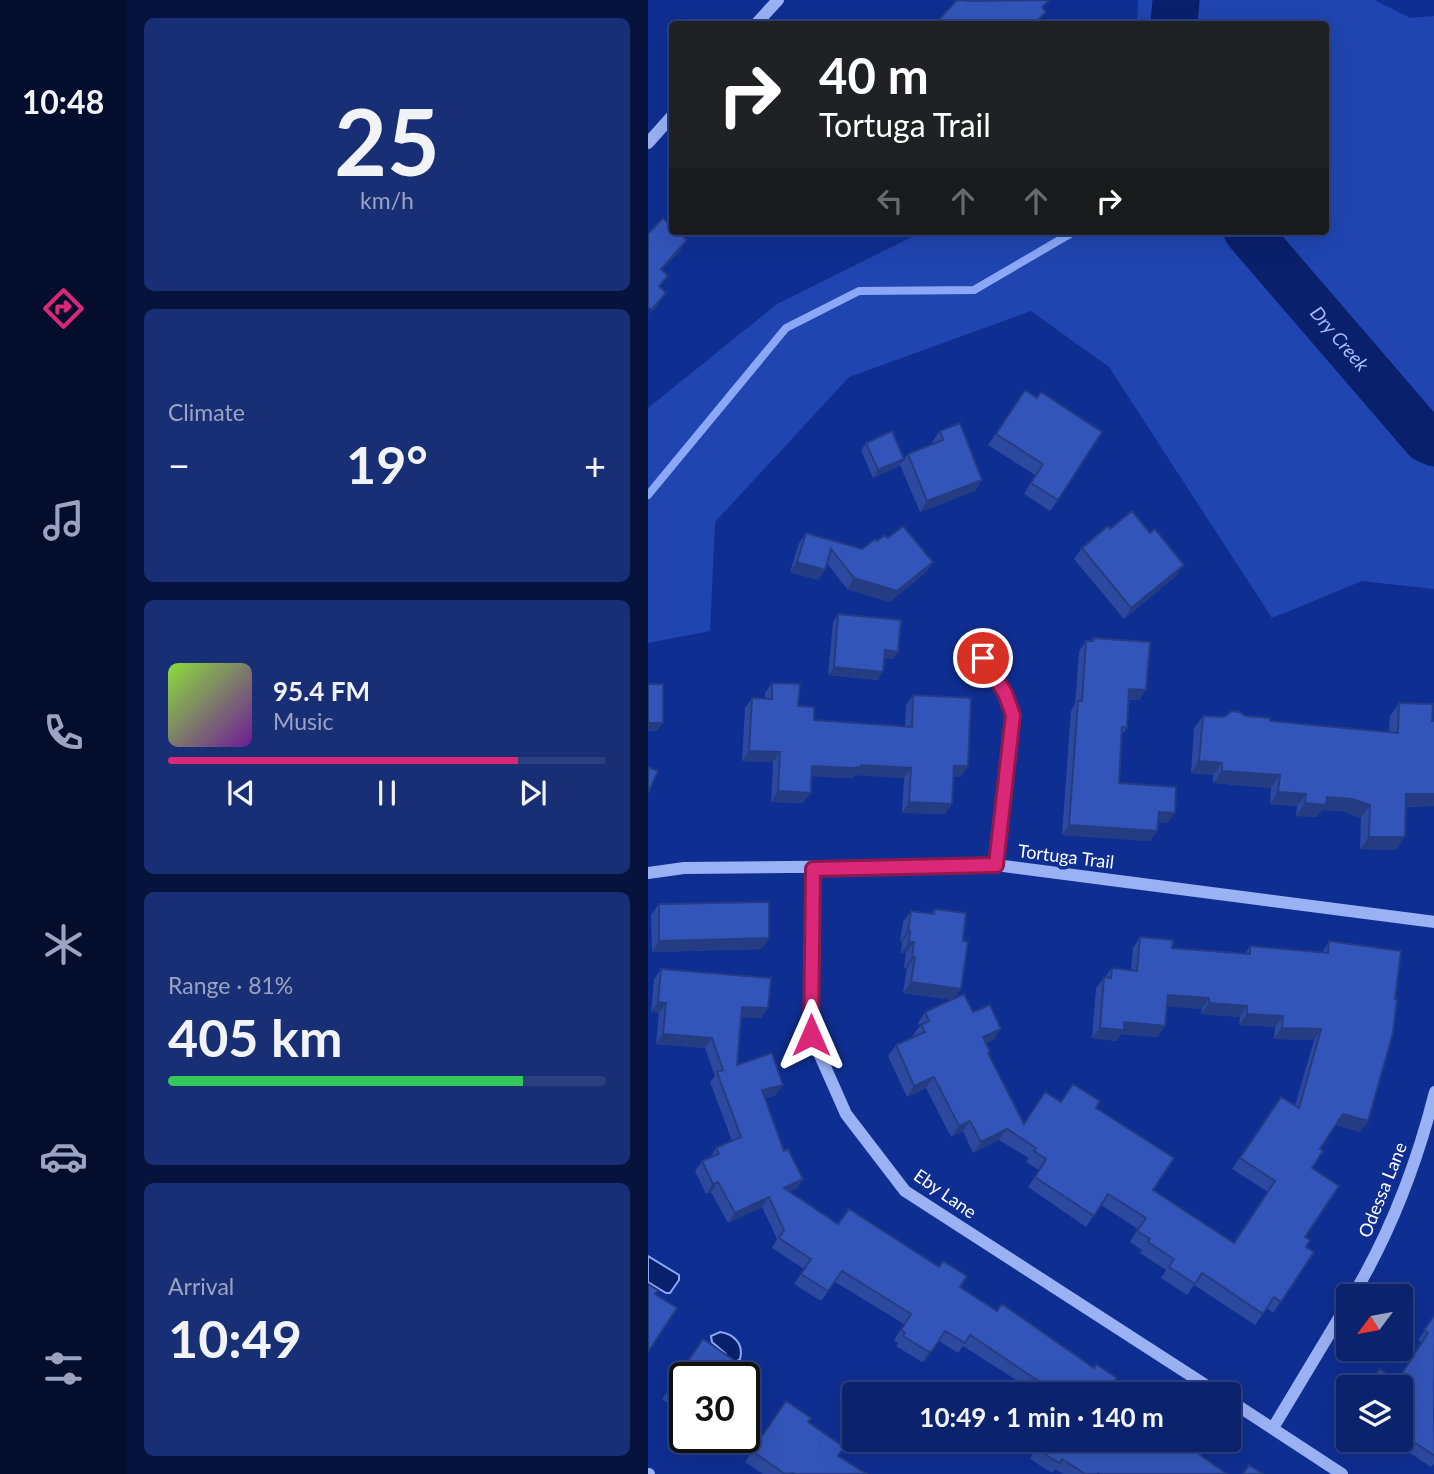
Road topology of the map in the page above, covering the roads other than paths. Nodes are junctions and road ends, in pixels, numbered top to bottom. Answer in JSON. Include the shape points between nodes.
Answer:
{"nodes":[{"id":1,"x":778,"y":0,"type":"edge"},
{"id":2,"x":759,"y":21,"type":"edge"},
{"id":3,"x":669,"y":119,"type":"edge"},
{"id":4,"x":648,"y":143,"type":"edge"},
{"id":5,"x":983,"y":658,"type":"dead end"},
{"id":6,"x":996,"y":865,"type":"junction"},
{"id":7,"x":813,"y":869,"type":"junction"},
{"id":8,"x":648,"y":873,"type":"edge"},
{"id":9,"x":1434,"y":922,"type":"edge"},
{"id":10,"x":1434,"y":1092,"type":"edge"},
{"id":11,"x":1360,"y":1284,"type":"edge"},
{"id":12,"x":1336,"y":1323,"type":"edge"},
{"id":13,"x":1201,"y":1382,"type":"edge"},
{"id":14,"x":1241,"y":1408,"type":"edge"},
{"id":15,"x":1273,"y":1428,"type":"junction"},
{"id":16,"x":1342,"y":1474,"type":"edge"}],
"edges":[{"from":1,"to":2,"type":"street"},
{"from":3,"to":4,"type":"street"},
{"from":5,"to":6,"type":"street","via":[[1013,715]]},
{"from":6,"to":7,"type":"street","name":"Tortuga Trail"},
{"from":6,"to":9,"type":"street","name":"Tortuga Trail"},
{"from":7,"to":8,"type":"street","name":"Tortuga Trail","via":[[684,868]]},
{"from":7,"to":13,"type":"street","name":"Eby Lane","via":[[811,1035],[846,1114],[905,1191]]},
{"from":10,"to":11,"type":"street","name":"Odessa Lane","via":[[1422,1142]]},
{"from":12,"to":15,"type":"street"},
{"from":14,"to":15,"type":"street"},
{"from":15,"to":16,"type":"street"}]}
